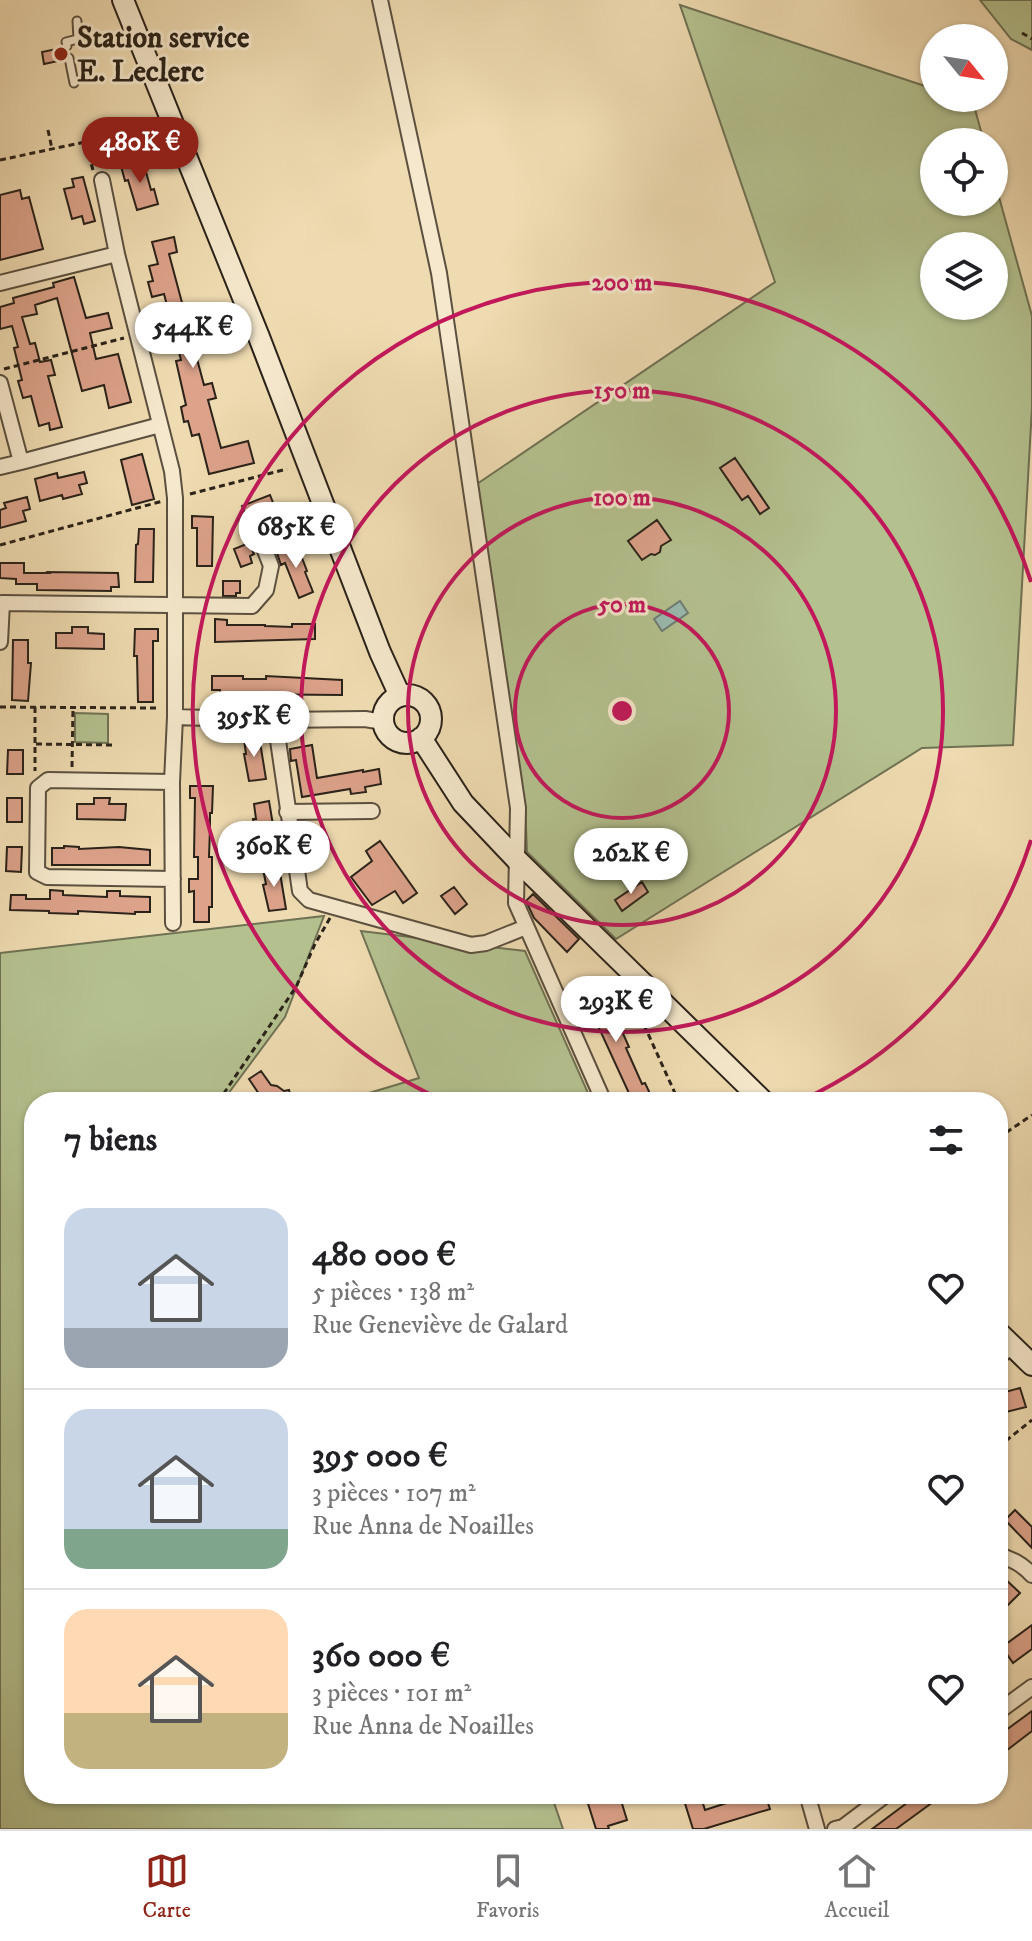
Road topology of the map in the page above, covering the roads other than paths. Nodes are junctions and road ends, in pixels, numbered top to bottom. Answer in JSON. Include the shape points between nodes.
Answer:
{"nodes":[{"id":1,"x":123,"y":0,"type":"edge"},
{"id":2,"x":380,"y":0,"type":"edge"},
{"id":3,"x":77,"y":21,"type":"dead end"},
{"id":4,"x":67,"y":46,"type":"dead end"},
{"id":5,"x":69,"y":58,"type":"dead end"},
{"id":6,"x":74,"y":83,"type":"dead end"},
{"id":7,"x":102,"y":180,"type":"road end"},
{"id":8,"x":117,"y":254,"type":"junction"},
{"id":9,"x":0,"y":283,"type":"edge"},
{"id":10,"x":0,"y":383,"type":"edge"},
{"id":11,"x":160,"y":425,"type":"junction"},
{"id":12,"x":21,"y":462,"type":"junction"},
{"id":13,"x":0,"y":467,"type":"edge"},
{"id":14,"x":259,"y":535,"type":"dead end"},
{"id":15,"x":1,"y":603,"type":"edge"},
{"id":16,"x":176,"y":606,"type":"junction"},
{"id":17,"x":0,"y":642,"type":"edge"},
{"id":18,"x":400,"y":696,"type":"junction"},
{"id":19,"x":176,"y":713,"type":"junction"},
{"id":20,"x":275,"y":720,"type":"junction"},
{"id":21,"x":383,"y":722,"type":"junction"},
{"id":22,"x":421,"y":738,"type":"junction"},
{"id":23,"x":172,"y":782,"type":"junction"},
{"id":24,"x":372,"y":811,"type":"dead end"},
{"id":25,"x":287,"y":812,"type":"junction"},
{"id":26,"x":516,"y":859,"type":"junction"},
{"id":27,"x":173,"y":879,"type":"junction"},
{"id":28,"x":173,"y":923,"type":"dead end"},
{"id":29,"x":526,"y":927,"type":"junction"},
{"id":30,"x":600,"y":1092,"type":"edge"},
{"id":31,"x":754,"y":1092,"type":"edge"},
{"id":32,"x":1008,"y":1348,"type":"edge"},
{"id":33,"x":1032,"y":1365,"type":"edge"},
{"id":34,"x":1008,"y":1558,"type":"edge"},
{"id":35,"x":1032,"y":1575,"type":"edge"},
{"id":36,"x":1032,"y":1687,"type":"edge"},
{"id":37,"x":1008,"y":1705,"type":"edge"},
{"id":38,"x":810,"y":1804,"type":"edge"},
{"id":39,"x":874,"y":1804,"type":"edge"},
{"id":40,"x":817,"y":1829,"type":"edge"},
{"id":41,"x":835,"y":1829,"type":"edge"}],
"edges":[{"from":1,"to":18,"type":"main road"},
{"from":2,"to":26,"type":"street","via":[[439,273],[518,808]]},
{"from":3,"to":4,"type":"lane","via":[[78,39]]},
{"from":5,"to":6,"type":"lane"},
{"from":7,"to":8,"type":"street"},
{"from":8,"to":9,"type":"street"},
{"from":8,"to":11,"type":"street"},
{"from":10,"to":12,"type":"street"},
{"from":11,"to":12,"type":"street"},
{"from":11,"to":16,"type":"street","via":[[175,498]]},
{"from":12,"to":13,"type":"street"},
{"from":14,"to":16,"type":"street","via":[[271,566],[266,590],[252,606]]},
{"from":15,"to":16,"type":"street"},
{"from":15,"to":17,"type":"street"},
{"from":16,"to":19,"type":"street"},
{"from":18,"to":21,"type":"main road","via":[[385,709]]},
{"from":18,"to":22,"type":"main road","via":[[413,696],[428,708],[429,728]]},
{"from":19,"to":20,"type":"street"},
{"from":19,"to":23,"type":"street"},
{"from":20,"to":21,"type":"street"},
{"from":20,"to":25,"type":"street"},
{"from":21,"to":22,"type":"main road","via":[[401,743]]},
{"from":22,"to":26,"type":"main road","via":[[463,803]]},
{"from":23,"to":27,"type":"street"},
{"from":23,"to":27,"type":"street","via":[[48,780],[38,788],[37,872],[47,877]]},
{"from":24,"to":25,"type":"street"},
{"from":25,"to":29,"type":"street","via":[[300,891],[309,900],[471,945]]},
{"from":26,"to":29,"type":"street","via":[[516,903]]},
{"from":26,"to":31,"type":"main road"},
{"from":27,"to":28,"type":"street"},
{"from":29,"to":30,"type":"street"},
{"from":32,"to":33,"type":"main road"},
{"from":34,"to":35,"type":"street"},
{"from":36,"to":37,"type":"street"},
{"from":38,"to":40,"type":"street"},
{"from":39,"to":41,"type":"street"}]}
